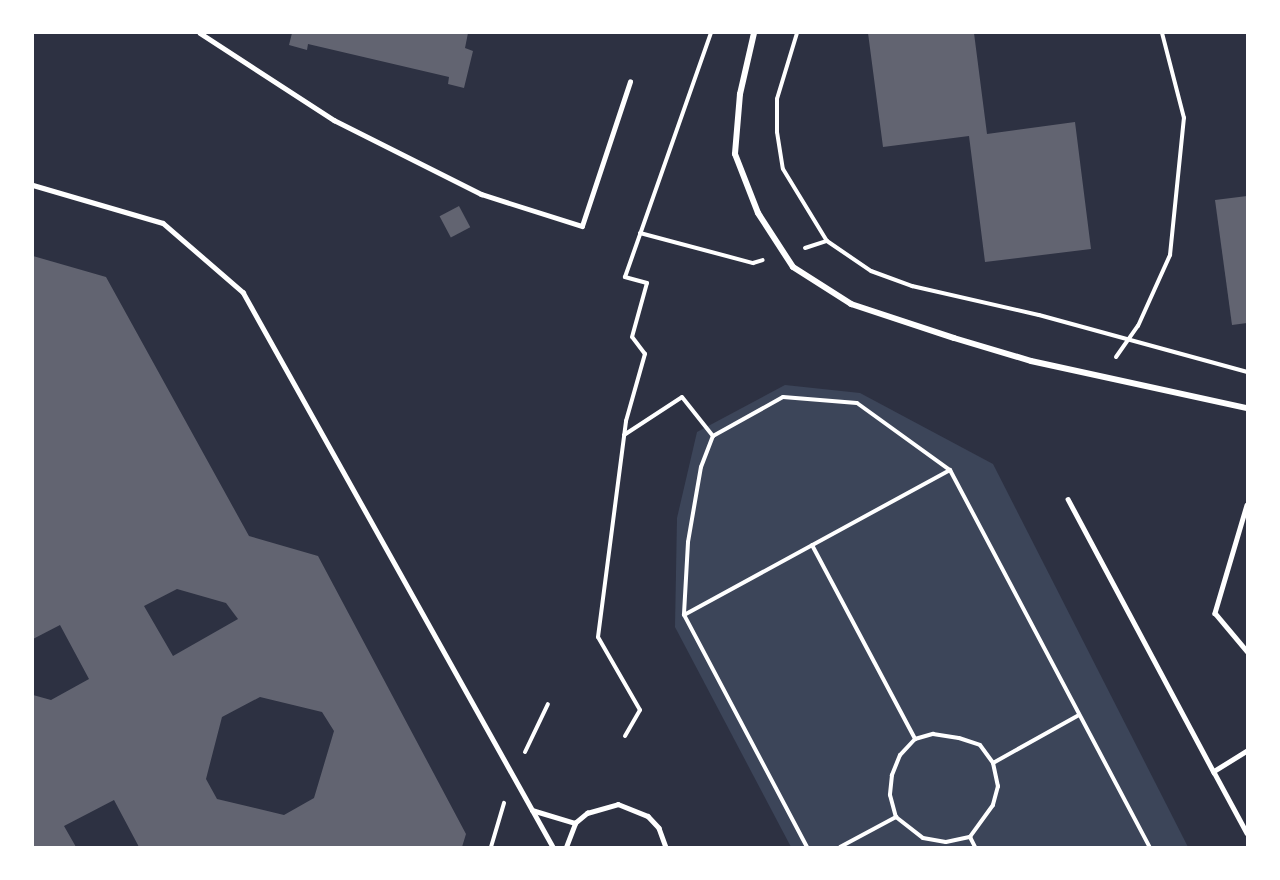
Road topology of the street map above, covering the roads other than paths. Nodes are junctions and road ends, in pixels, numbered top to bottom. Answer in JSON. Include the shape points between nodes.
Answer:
{"nodes":[{"id":1,"x":200,"y":33,"type":"edge"},
{"id":2,"x":754,"y":33,"type":"edge"},
{"id":3,"x":630,"y":82,"type":"dead end"},
{"id":4,"x":33,"y":185,"type":"edge"},
{"id":5,"x":1247,"y":408,"type":"edge"},
{"id":6,"x":1068,"y":499,"type":"dead end"},
{"id":7,"x":1247,"y":505,"type":"edge"},
{"id":8,"x":1247,"y":651,"type":"edge"},
{"id":9,"x":1247,"y":751,"type":"edge"},
{"id":10,"x":1214,"y":772,"type":"junction"},
{"id":11,"x":532,"y":810,"type":"junction"},
{"id":12,"x":575,"y":823,"type":"junction"},
{"id":13,"x":1247,"y":832,"type":"edge"},
{"id":14,"x":553,"y":847,"type":"edge"},
{"id":15,"x":566,"y":847,"type":"edge"},
{"id":16,"x":666,"y":847,"type":"edge"}],
"edges":[{"from":1,"to":3,"type":"lane","via":[[334,120],[481,194],[582,226]]},
{"from":2,"to":5,"type":"street","via":[[740,94],[735,154],[758,213],[793,267],[851,304],[1031,362]]},
{"from":4,"to":11,"type":"lane","via":[[163,223],[243,292]]},
{"from":6,"to":10,"type":"lane"},
{"from":7,"to":8,"type":"lane","via":[[1215,613]]},
{"from":9,"to":10,"type":"lane"},
{"from":10,"to":13,"type":"lane"},
{"from":11,"to":12,"type":"lane"},
{"from":11,"to":14,"type":"lane"},
{"from":12,"to":15,"type":"lane"},
{"from":12,"to":16,"type":"lane","via":[[602,806],[634,807],[659,828]]}]}
